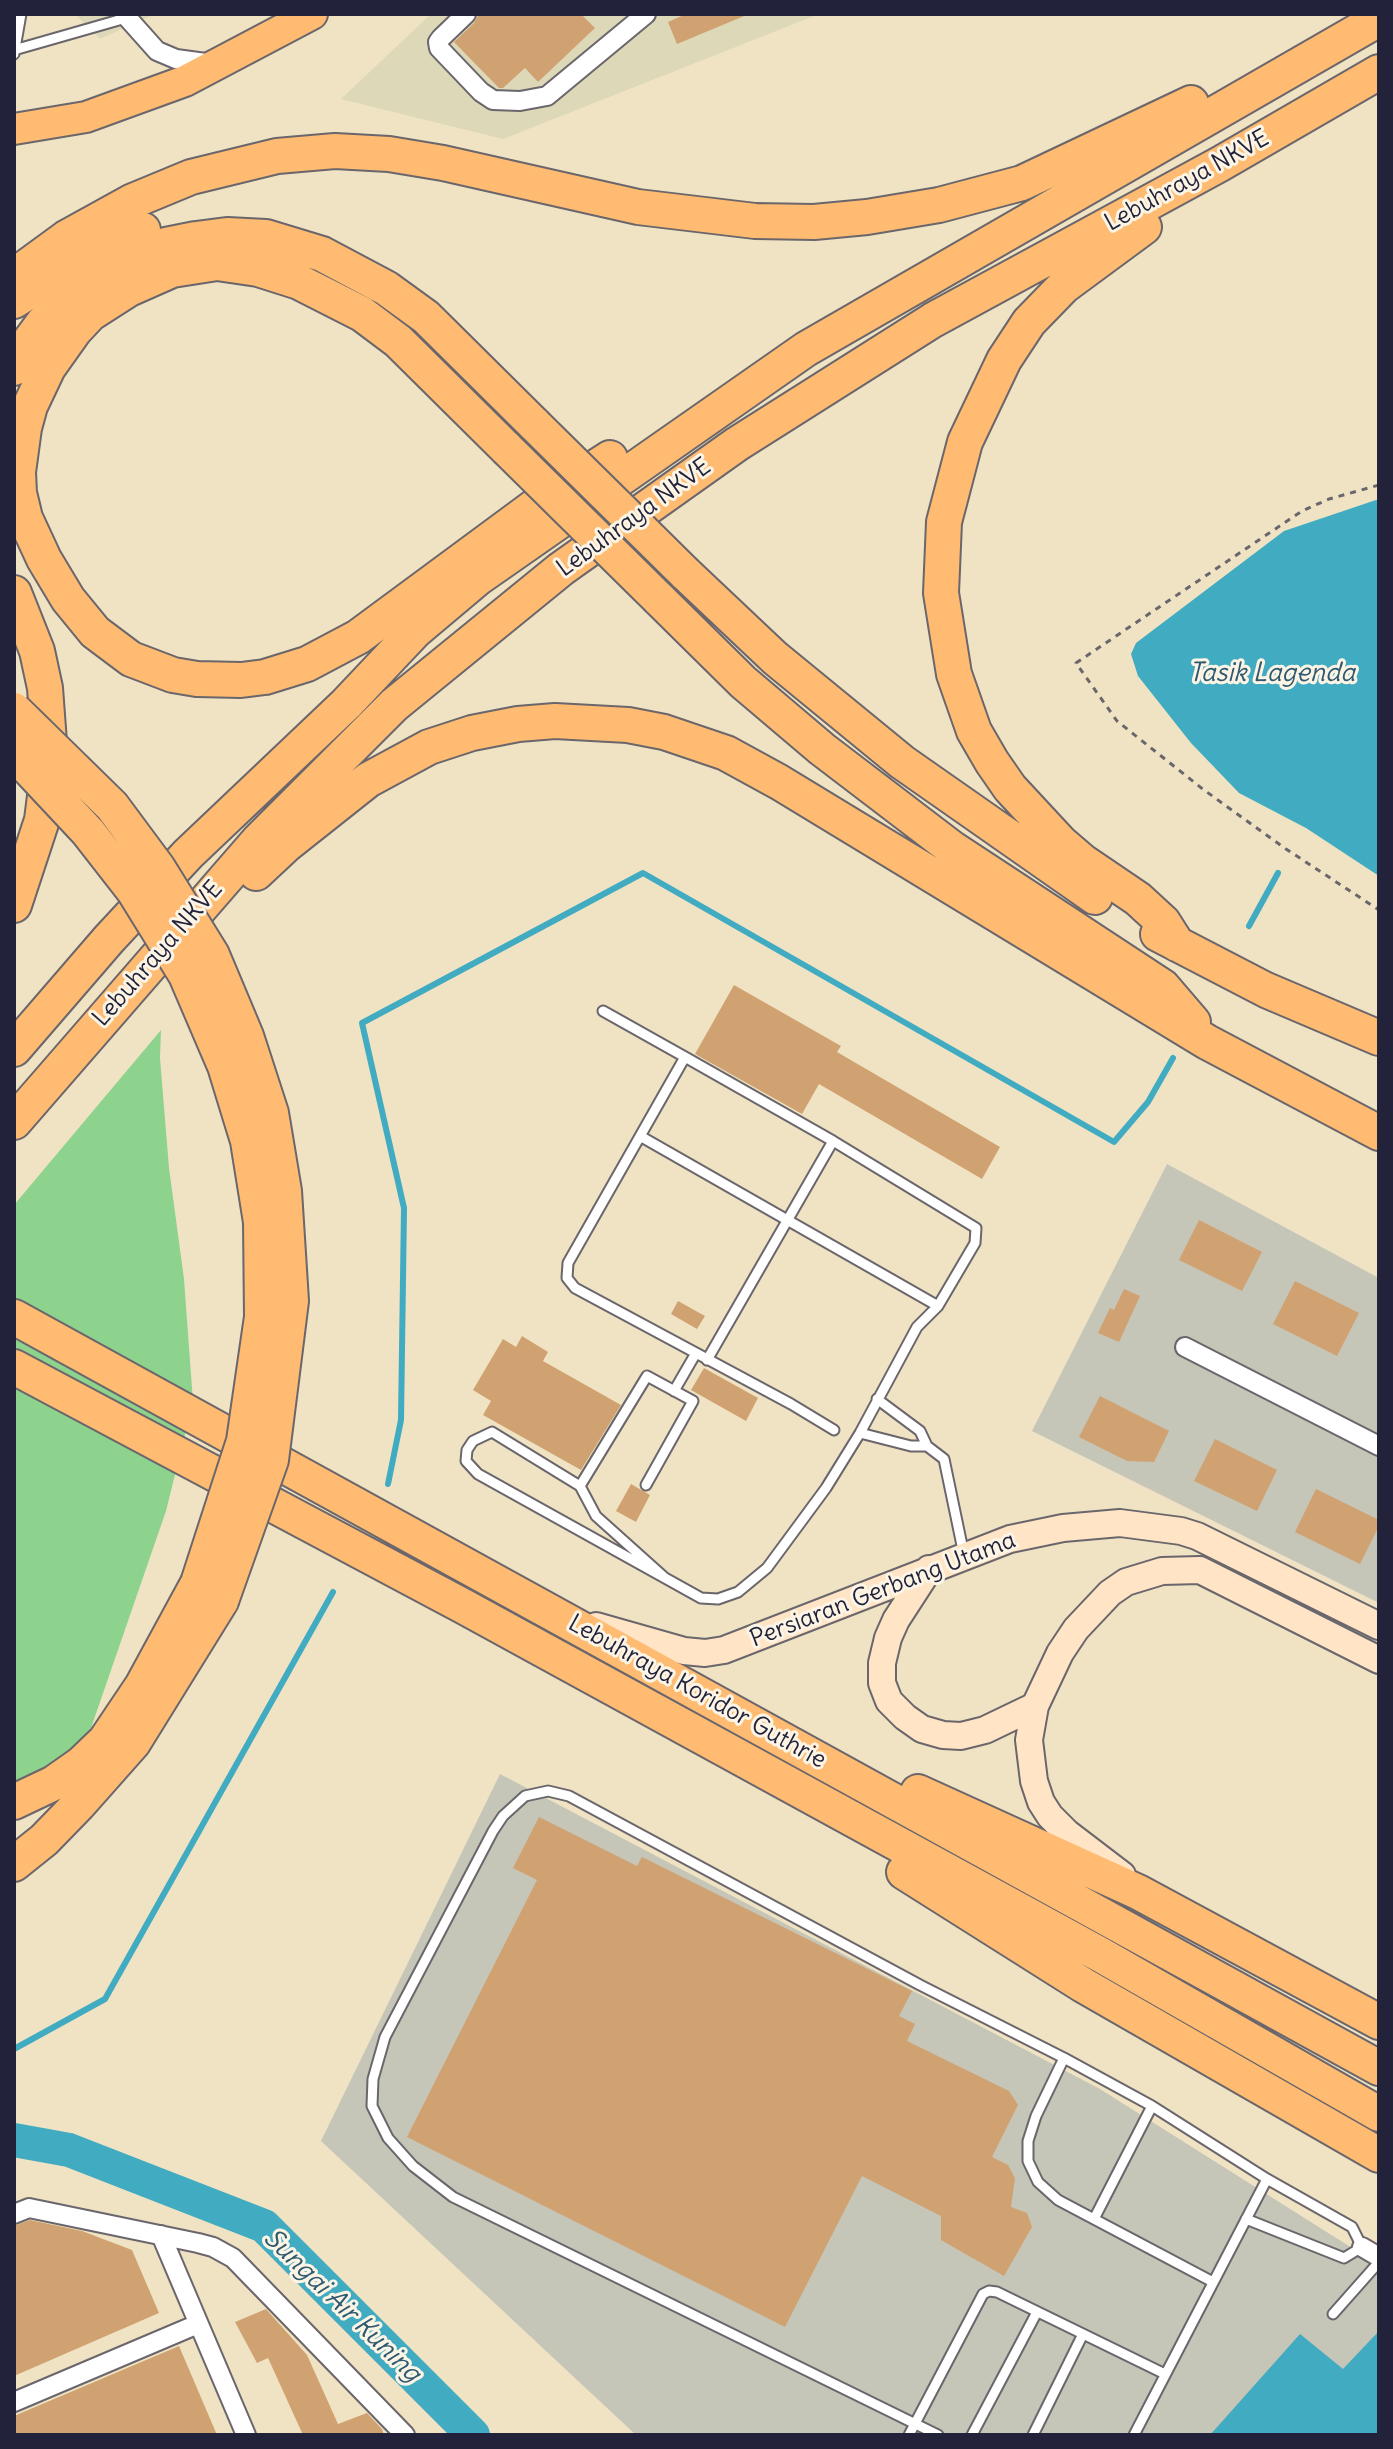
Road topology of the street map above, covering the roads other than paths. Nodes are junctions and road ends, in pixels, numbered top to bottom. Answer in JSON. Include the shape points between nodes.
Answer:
{"nodes":[{"id":1,"x":21,"y":14,"type":"edge"},
{"id":2,"x":312,"y":14,"type":"edge"},
{"id":3,"x":466,"y":14,"type":"edge"},
{"id":4,"x":129,"y":15,"type":"edge"},
{"id":5,"x":632,"y":18,"type":"edge"},
{"id":6,"x":1379,"y":18,"type":"edge"},
{"id":7,"x":15,"y":51,"type":"edge"},
{"id":8,"x":216,"y":64,"type":"junction"},
{"id":9,"x":1379,"y":72,"type":"edge"},
{"id":10,"x":14,"y":129,"type":"edge"},
{"id":11,"x":1220,"y":164,"type":"junction"},
{"id":12,"x":227,"y":235,"type":"junction"},
{"id":13,"x":14,"y":276,"type":"edge"},
{"id":14,"x":14,"y":301,"type":"edge"},
{"id":15,"x":806,"y":349,"type":"junction"},
{"id":16,"x":14,"y":368,"type":"edge"},
{"id":17,"x":14,"y":593,"type":"edge"},
{"id":18,"x":14,"y":710,"type":"edge"},
{"id":19,"x":14,"y":753,"type":"edge"},
{"id":20,"x":14,"y":905,"type":"edge"},
{"id":21,"x":1177,"y":944,"type":"junction"},
{"id":22,"x":603,"y":1011,"type":"dead end"},
{"id":23,"x":101,"y":1020,"type":"junction"},
{"id":24,"x":1379,"y":1038,"type":"edge"},
{"id":25,"x":1207,"y":1042,"type":"junction"},
{"id":26,"x":14,"y":1049,"type":"edge"},
{"id":27,"x":685,"y":1057,"type":"junction"},
{"id":28,"x":14,"y":1122,"type":"edge"},
{"id":29,"x":1379,"y":1133,"type":"edge"},
{"id":30,"x":640,"y":1136,"type":"junction"},
{"id":31,"x":833,"y":1141,"type":"junction"},
{"id":32,"x":788,"y":1219,"type":"junction"},
{"id":33,"x":938,"y":1306,"type":"junction"},
{"id":34,"x":27,"y":1324,"type":"edge"},
{"id":35,"x":1185,"y":1347,"type":"dead end"},
{"id":36,"x":696,"y":1353,"type":"junction"},
{"id":37,"x":707,"y":1360,"type":"junction"},
{"id":38,"x":14,"y":1367,"type":"edge"},
{"id":39,"x":674,"y":1391,"type":"junction"},
{"id":40,"x":877,"y":1399,"type":"junction"},
{"id":41,"x":834,"y":1430,"type":"dead end"},
{"id":42,"x":860,"y":1433,"type":"junction"},
{"id":43,"x":927,"y":1446,"type":"junction"},
{"id":44,"x":1379,"y":1446,"type":"edge"},
{"id":45,"x":646,"y":1485,"type":"dead end"},
{"id":46,"x":580,"y":1486,"type":"junction"},
{"id":47,"x":964,"y":1556,"type":"junction"},
{"id":48,"x":929,"y":1569,"type":"junction"},
{"id":49,"x":664,"y":1577,"type":"junction"},
{"id":50,"x":210,"y":1592,"type":"junction"},
{"id":51,"x":561,"y":1617,"type":"junction"},
{"id":52,"x":1379,"y":1626,"type":"edge"},
{"id":53,"x":1379,"y":1660,"type":"edge"},
{"id":54,"x":1035,"y":1706,"type":"junction"},
{"id":55,"x":859,"y":1781,"type":"junction"},
{"id":56,"x":14,"y":1802,"type":"edge"},
{"id":57,"x":826,"y":1805,"type":"junction"},
{"id":58,"x":14,"y":1864,"type":"edge"},
{"id":59,"x":1138,"y":1892,"type":"junction"},
{"id":60,"x":1379,"y":2022,"type":"edge"},
{"id":61,"x":1064,"y":2058,"type":"junction"},
{"id":62,"x":1379,"y":2068,"type":"edge"},
{"id":63,"x":1152,"y":2106,"type":"junction"},
{"id":64,"x":1379,"y":2114,"type":"edge"},
{"id":65,"x":1379,"y":2155,"type":"edge"},
{"id":66,"x":1267,"y":2179,"type":"junction"},
{"id":67,"x":14,"y":2214,"type":"edge"},
{"id":68,"x":1094,"y":2219,"type":"junction"},
{"id":69,"x":1246,"y":2219,"type":"junction"},
{"id":70,"x":161,"y":2235,"type":"junction"},
{"id":71,"x":1362,"y":2247,"type":"junction"},
{"id":72,"x":1379,"y":2260,"type":"edge"},
{"id":73,"x":1213,"y":2282,"type":"junction"},
{"id":74,"x":1037,"y":2312,"type":"junction"},
{"id":75,"x":1333,"y":2314,"type":"dead end"},
{"id":76,"x":198,"y":2324,"type":"junction"},
{"id":77,"x":1083,"y":2334,"type":"junction"},
{"id":78,"x":1165,"y":2374,"type":"junction"},
{"id":79,"x":14,"y":2402,"type":"edge"},
{"id":80,"x":915,"y":2423,"type":"junction"},
{"id":81,"x":246,"y":2435,"type":"edge"},
{"id":82,"x":405,"y":2435,"type":"edge"},
{"id":83,"x":909,"y":2435,"type":"edge"},
{"id":84,"x":938,"y":2435,"type":"edge"},
{"id":85,"x":972,"y":2435,"type":"edge"},
{"id":86,"x":1033,"y":2435,"type":"edge"},
{"id":87,"x":1134,"y":2435,"type":"edge"}],
"edges":[{"from":1,"to":7,"type":"lane"},
{"from":2,"to":8,"type":"main road"},
{"from":3,"to":5,"type":"street","via":[[441,38],[439,48],[493,100],[520,101],[547,96]]},
{"from":4,"to":7,"type":"lane"},
{"from":4,"to":8,"type":"street","via":[[157,51]]},
{"from":6,"to":13,"type":"highway","via":[[1022,183],[939,205],[854,219],[755,221],[638,207],[389,154],[335,151],[277,156],[191,177],[66,238]]},
{"from":6,"to":15,"type":"highway","name":"Lebuhraya NKVE"},
{"from":8,"to":10,"type":"main road","via":[[185,81],[86,117]]},
{"from":9,"to":11,"type":"highway","name":"Lebuhraya NKVE"},
{"from":11,"to":21,"type":"highway","via":[[1164,213],[1064,286],[1029,322],[1004,360],[965,442],[944,522],[941,593],[954,674],[974,731],[1010,788],[1061,843],[1138,899]]},
{"from":11,"to":23,"type":"highway","name":"Lebuhraya NKVE","via":[[933,320],[737,444],[561,569],[394,705],[259,840]]},
{"from":12,"to":14,"type":"highway","via":[[197,222],[155,226],[92,251]]},
{"from":12,"to":16,"type":"highway","via":[[166,245],[90,281],[43,323]]},
{"from":12,"to":21,"type":"highway","bridge":true,"via":[[293,243],[353,269],[426,317],[775,658],[902,762],[1089,893]]},
{"from":15,"to":25,"type":"highway","bridge":true,"via":[[653,430],[534,507],[358,637],[307,664],[265,677],[173,675],[111,646],[68,599],[25,518],[19,493],[30,406],[48,368],[90,314],[172,270],[217,263],[299,282],[362,314],[398,341],[507,449],[659,599],[743,682],[953,849],[1163,987]]},
{"from":15,"to":26,"type":"highway","name":"Lebuhraya NKVE","via":[[530,540],[415,631],[188,854]]},
{"from":17,"to":20,"type":"highway","via":[[37,651],[50,756],[42,820]]},
{"from":18,"to":50,"type":"highway","bridge":true,"via":[[112,806],[158,868],[212,955],[271,1113],[284,1191],[290,1316],[271,1460]]},
{"from":19,"to":50,"type":"highway","bridge":true,"via":[[88,832],[134,891],[186,975],[225,1066],[248,1141],[261,1222],[262,1317],[244,1441]]},
{"from":21,"to":24,"type":"highway","via":[[1266,990]]},
{"from":22,"to":27,"type":"lane"},
{"from":23,"to":25,"type":"highway","via":[[286,845],[368,780],[429,747],[472,733],[518,724],[593,721],[664,732],[726,753]]},
{"from":23,"to":28,"type":"highway","name":"Lebuhraya NKVE"},
{"from":25,"to":29,"type":"highway"},
{"from":27,"to":30,"type":"lane"},
{"from":27,"to":31,"type":"lane"},
{"from":30,"to":32,"type":"lane"},
{"from":30,"to":36,"type":"lane","via":[[568,1263],[567,1278],[575,1288]]},
{"from":31,"to":32,"type":"lane"},
{"from":31,"to":33,"type":"lane","via":[[976,1228],[975,1243]]},
{"from":32,"to":33,"type":"lane"},
{"from":32,"to":37,"type":"lane"},
{"from":33,"to":40,"type":"lane","via":[[917,1327]]},
{"from":34,"to":51,"type":"highway","name":"Lebuhraya Koridor Guthrie"},
{"from":35,"to":44,"type":"street"},
{"from":36,"to":37,"type":"lane"},
{"from":36,"to":39,"type":"lane"},
{"from":37,"to":41,"type":"lane"},
{"from":38,"to":57,"type":"highway","name":"Lebuhraya Koridor Guthrie"},
{"from":39,"to":45,"type":"lane","via":[[693,1401]]},
{"from":39,"to":46,"type":"lane","via":[[647,1376]]},
{"from":40,"to":42,"type":"lane"},
{"from":40,"to":43,"type":"lane","via":[[920,1431]]},
{"from":42,"to":43,"type":"lane"},
{"from":42,"to":49,"type":"lane","via":[[767,1568],[738,1592],[701,1598]]},
{"from":43,"to":47,"type":"lane","via":[[944,1459]]},
{"from":46,"to":49,"type":"lane","via":[[596,1516]]},
{"from":46,"to":49,"type":"lane","via":[[492,1432],[467,1450],[466,1461],[478,1474]]},
{"from":47,"to":48,"type":"main road","name":"Persiaran Gerbang Utama"},
{"from":47,"to":52,"type":"main road","name":"Persiaran Gerbang Utama","via":[[1063,1528],[1120,1523],[1181,1531]]},
{"from":48,"to":51,"type":"main road","name":"Persiaran Gerbang Utama","via":[[705,1653]]},
{"from":48,"to":54,"type":"main road","via":[[888,1638],[882,1683],[889,1701],[922,1729],[961,1736]]},
{"from":50,"to":56,"type":"highway","via":[[105,1741],[54,1783]]},
{"from":50,"to":58,"type":"highway","via":[[133,1743],[44,1840]]},
{"from":51,"to":55,"type":"highway","name":"Lebuhraya Koridor Guthrie"},
{"from":53,"to":54,"type":"main road","via":[[1200,1570],[1162,1571],[1126,1582],[1094,1608],[1060,1653]]},
{"from":54,"to":59,"type":"main road","via":[[1029,1740],[1041,1802],[1067,1833]]},
{"from":55,"to":59,"type":"highway","via":[[888,1782],[925,1794]]},
{"from":55,"to":62,"type":"highway","name":"Lebuhraya Koridor Guthrie"},
{"from":57,"to":64,"type":"highway","name":"Lebuhraya Koridor Guthrie"},
{"from":57,"to":65,"type":"highway","via":[[865,1849],[1083,1985]]},
{"from":59,"to":60,"type":"highway"},
{"from":61,"to":63,"type":"lane"},
{"from":61,"to":68,"type":"lane","via":[[1036,2116],[1028,2161],[1045,2190]]},
{"from":61,"to":80,"type":"lane","via":[[569,1796],[548,1791],[525,1796],[493,1831],[385,2037],[373,2079],[372,2106],[378,2122],[413,2166],[453,2197]]},
{"from":63,"to":66,"type":"lane"},
{"from":63,"to":68,"type":"lane"},
{"from":66,"to":69,"type":"lane"},
{"from":66,"to":71,"type":"lane","via":[[1352,2227]]},
{"from":67,"to":70,"type":"street","via":[[29,2208]]},
{"from":68,"to":73,"type":"lane"},
{"from":69,"to":71,"type":"lane","via":[[1344,2258]]},
{"from":69,"to":73,"type":"lane"},
{"from":70,"to":76,"type":"street"},
{"from":70,"to":82,"type":"street","via":[[213,2247],[233,2258]]},
{"from":71,"to":72,"type":"street"},
{"from":72,"to":75,"type":"lane"},
{"from":73,"to":78,"type":"lane"},
{"from":74,"to":77,"type":"lane"},
{"from":74,"to":80,"type":"lane","via":[[997,2292],[983,2294]]},
{"from":74,"to":85,"type":"lane"},
{"from":76,"to":79,"type":"street"},
{"from":76,"to":81,"type":"street"},
{"from":77,"to":78,"type":"lane"},
{"from":77,"to":86,"type":"lane"},
{"from":78,"to":87,"type":"lane"},
{"from":80,"to":83,"type":"lane"},
{"from":80,"to":84,"type":"lane"}]}
